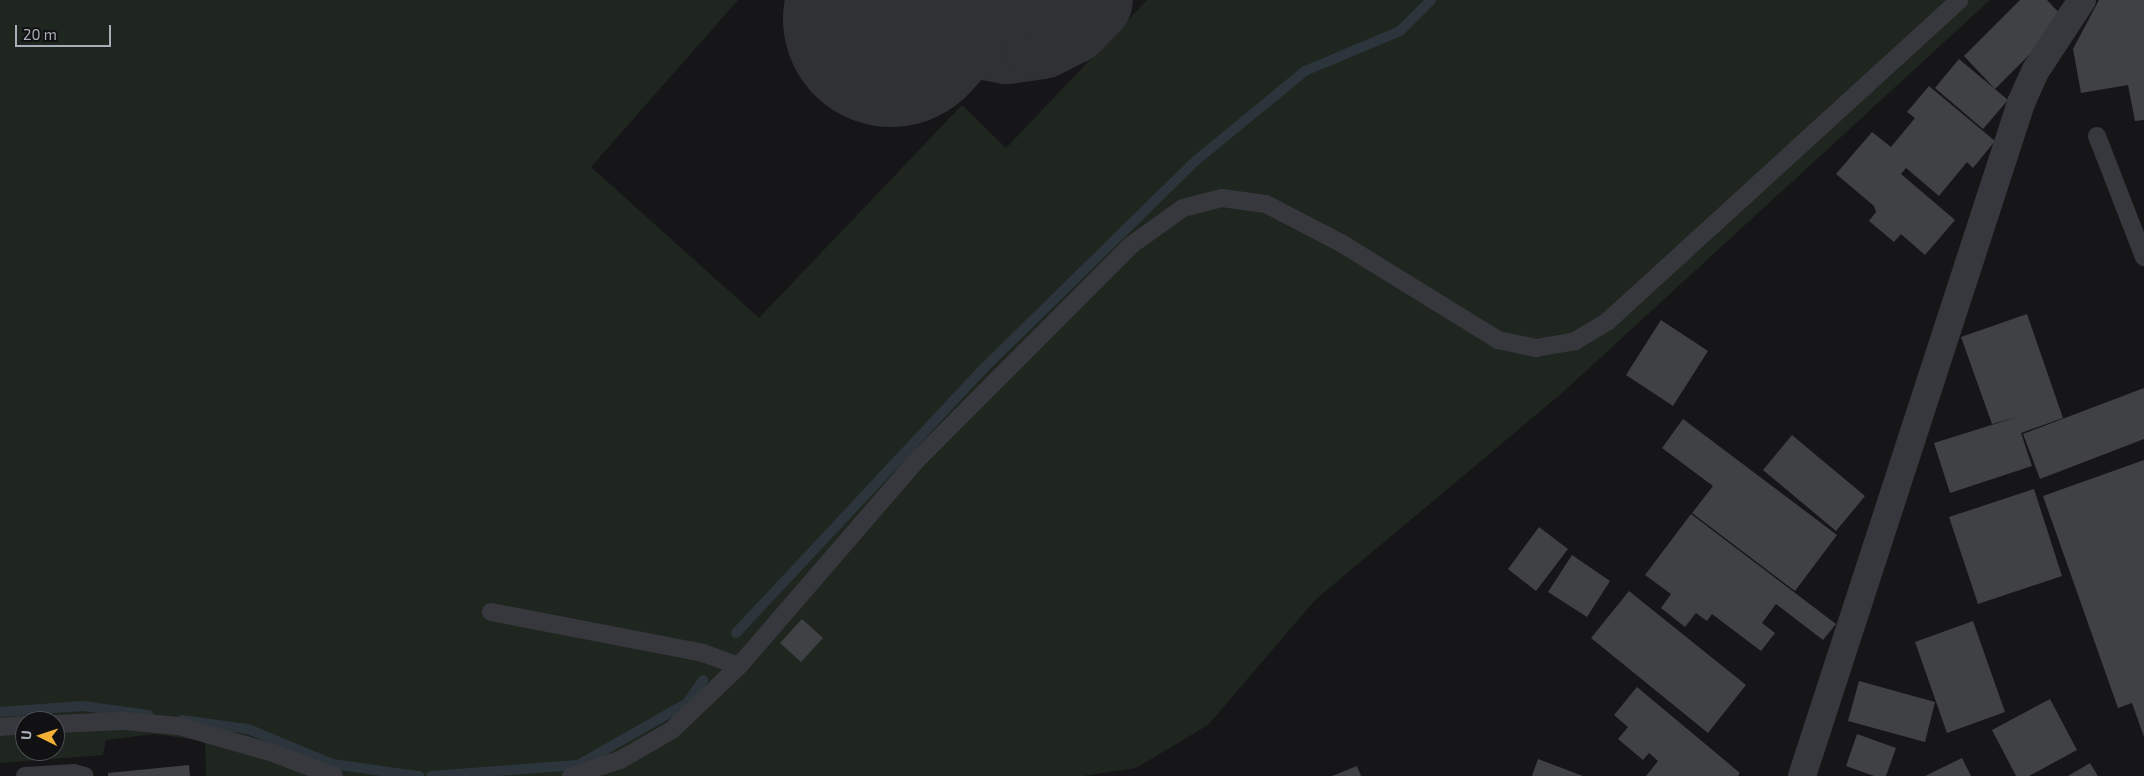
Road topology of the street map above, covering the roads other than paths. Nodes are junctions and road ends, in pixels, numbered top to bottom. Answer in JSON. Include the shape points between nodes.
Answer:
{"nodes":[{"id":1,"x":1960,"y":0,"type":"edge"},
{"id":2,"x":2082,"y":0,"type":"edge"},
{"id":3,"x":2097,"y":136,"type":"dead end"},
{"id":4,"x":2144,"y":257,"type":"edge"},
{"id":5,"x":491,"y":612,"type":"dead end"},
{"id":6,"x":739,"y":666,"type":"junction"},
{"id":7,"x":65,"y":724,"type":"edge"},
{"id":8,"x":15,"y":726,"type":"edge"},
{"id":9,"x":0,"y":727,"type":"edge"},
{"id":10,"x":25,"y":776,"type":"edge"},
{"id":11,"x":85,"y":776,"type":"edge"},
{"id":12,"x":334,"y":776,"type":"edge"},
{"id":13,"x":571,"y":776,"type":"edge"},
{"id":14,"x":1802,"y":776,"type":"edge"}],
"edges":[{"from":1,"to":6,"type":"lane","via":[[1608,321],[1574,341],[1536,348],[1498,340],[1341,243],[1266,204],[1222,198],[1183,208],[1130,246],[915,462]]},
{"from":2,"to":14,"type":"street","via":[[2036,70],[2020,103]]},
{"from":3,"to":4,"type":"lane"},
{"from":5,"to":6,"type":"lane","via":[[703,653]]},
{"from":6,"to":13,"type":"lane","via":[[672,730],[620,760]]},
{"from":7,"to":12,"type":"lane","via":[[124,721],[178,726],[273,753]]},
{"from":8,"to":9,"type":"lane"},
{"from":10,"to":11,"type":"lane","via":[[74,773]]}]}
